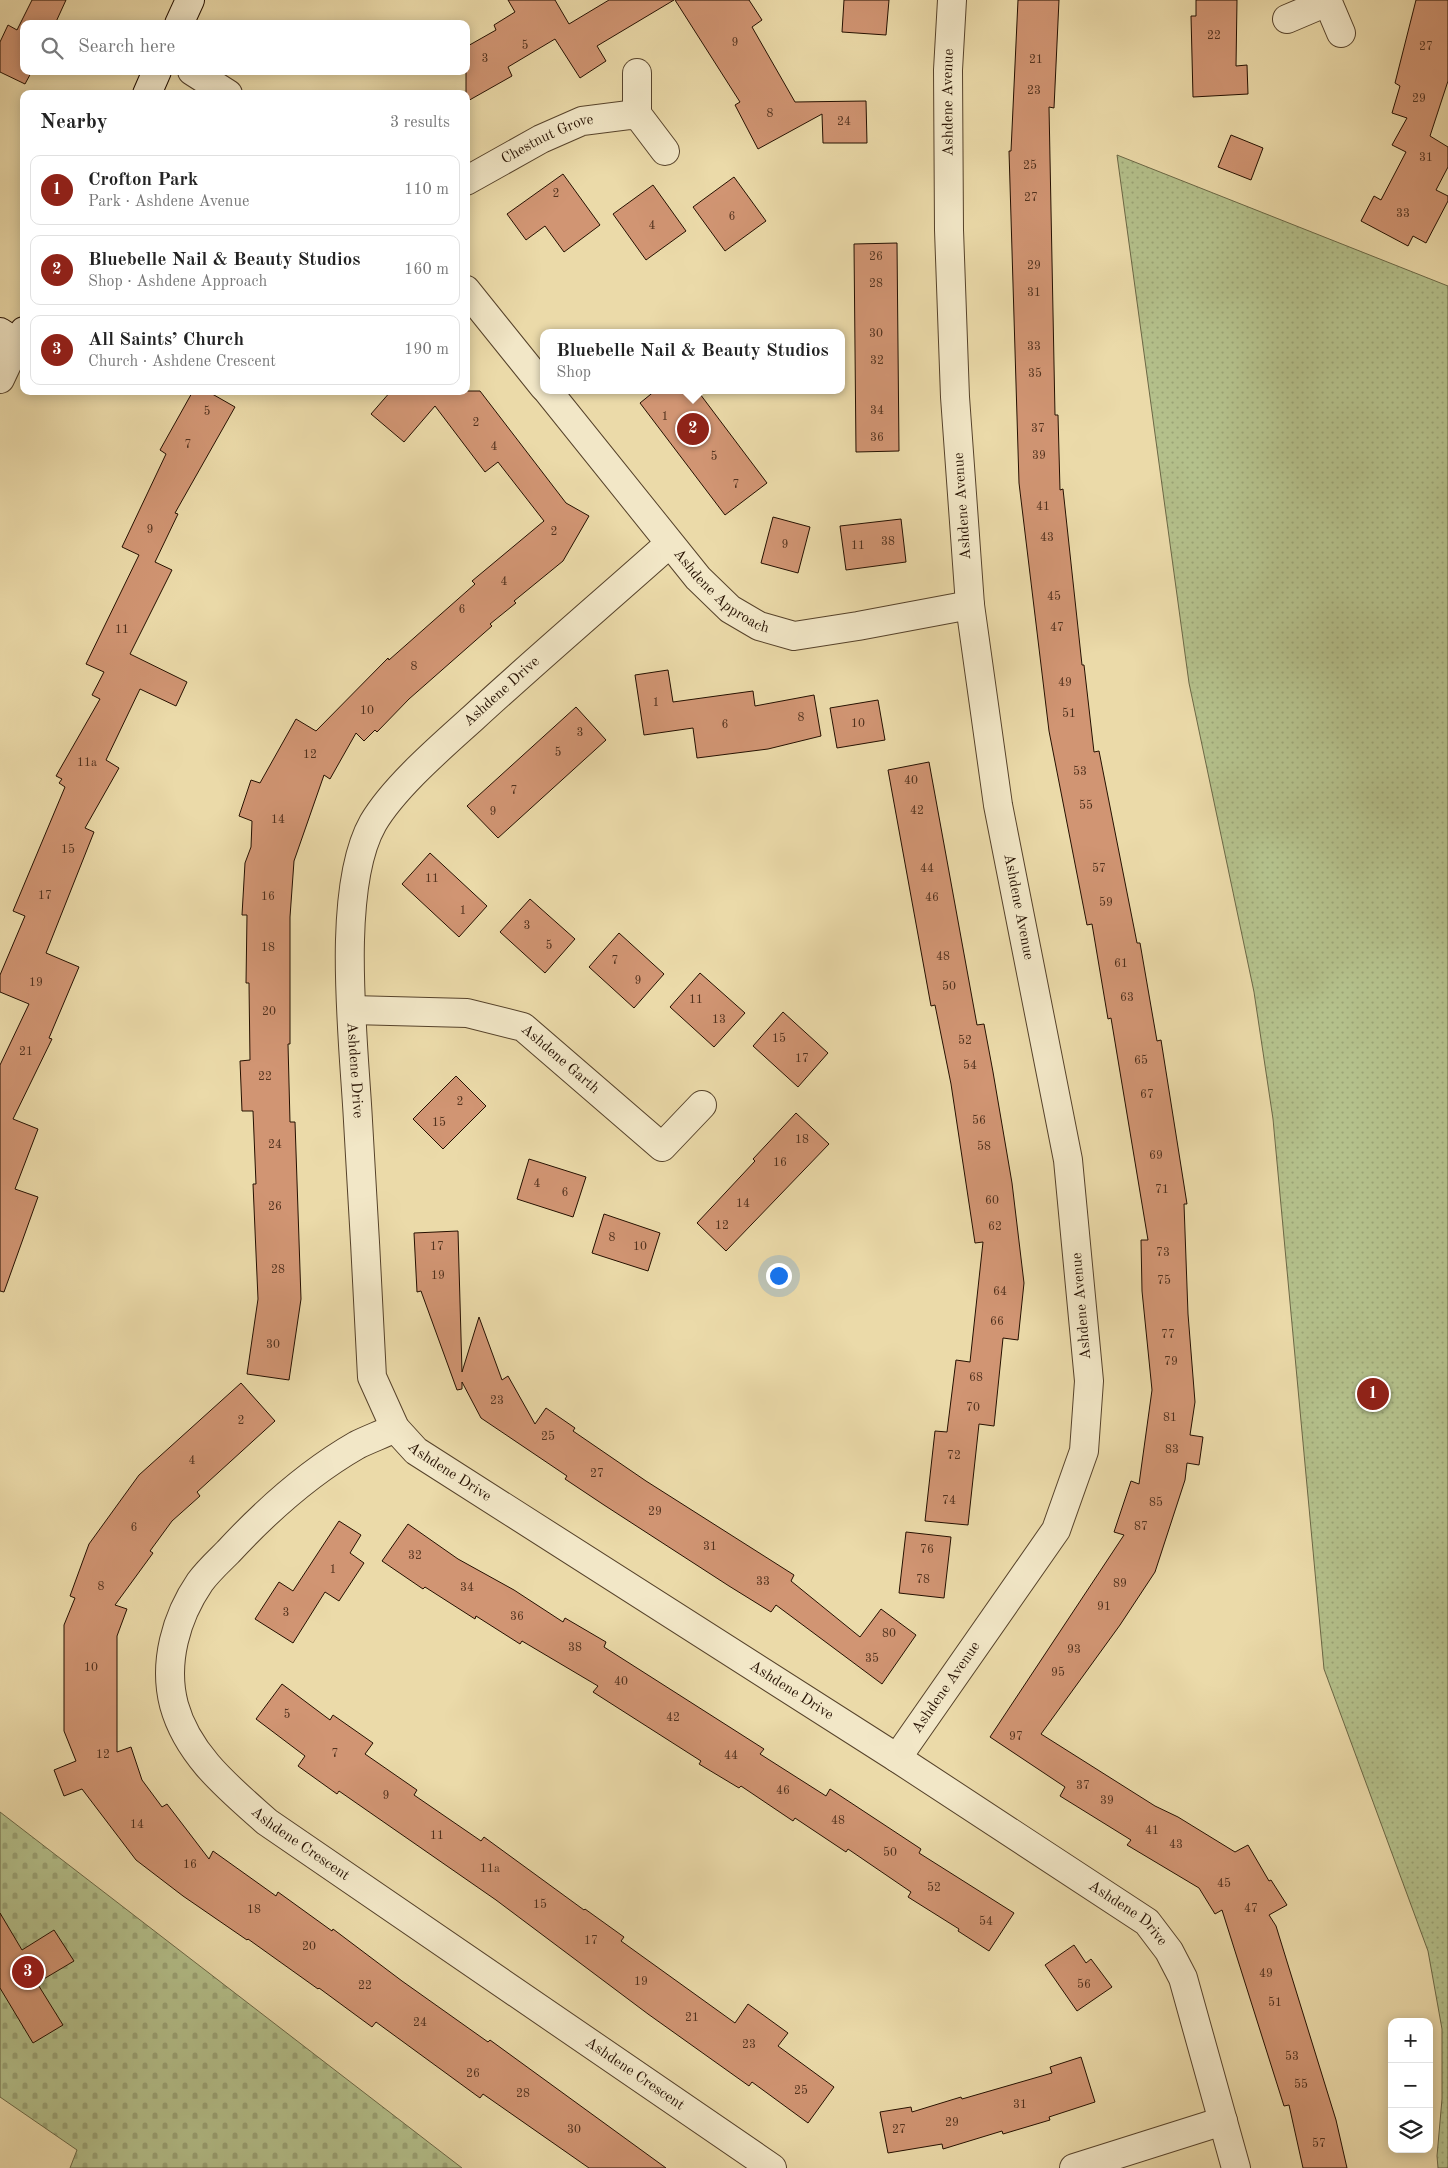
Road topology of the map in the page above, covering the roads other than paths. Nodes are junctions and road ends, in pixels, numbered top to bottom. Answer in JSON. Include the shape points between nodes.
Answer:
{"nodes":[{"id":1,"x":190,"y":0,"type":"edge"},
{"id":2,"x":952,"y":0,"type":"edge"},
{"id":3,"x":1327,"y":1,"type":"edge"},
{"id":4,"x":1286,"y":19,"type":"dead end"},
{"id":5,"x":181,"y":20,"type":"edge"},
{"id":6,"x":1341,"y":33,"type":"dead end"},
{"id":7,"x":637,"y":73,"type":"dead end"},
{"id":8,"x":155,"y":75,"type":"edge"},
{"id":9,"x":198,"y":75,"type":"edge"},
{"id":10,"x":149,"y":90,"type":"edge"},
{"id":11,"x":222,"y":90,"type":"edge"},
{"id":12,"x":637,"y":114,"type":"junction"},
{"id":13,"x":665,"y":151,"type":"dead end"},
{"id":14,"x":470,"y":179,"type":"edge"},
{"id":15,"x":470,"y":295,"type":"edge"},
{"id":16,"x":14,"y":335,"type":"edge"},
{"id":17,"x":0,"y":379,"type":"edge"},
{"id":18,"x":540,"y":381,"type":"edge"},
{"id":19,"x":550,"y":394,"type":"edge"},
{"id":20,"x":669,"y":544,"type":"junction"},
{"id":21,"x":970,"y":605,"type":"junction"},
{"id":22,"x":352,"y":1010,"type":"junction"},
{"id":23,"x":702,"y":1105,"type":"dead end"},
{"id":24,"x":395,"y":1428,"type":"junction"},
{"id":25,"x":897,"y":1758,"type":"junction"},
{"id":26,"x":1223,"y":2121,"type":"junction"},
{"id":27,"x":772,"y":2168,"type":"edge"},
{"id":28,"x":1074,"y":2168,"type":"edge"},
{"id":29,"x":1236,"y":2168,"type":"edge"}],
"edges":[{"from":1,"to":5,"type":"street"},
{"from":2,"to":21,"type":"street","name":"Ashdene Avenue","via":[[948,70],[949,230],[955,397]]},
{"from":3,"to":4,"type":"street"},
{"from":3,"to":6,"type":"street"},
{"from":7,"to":12,"type":"street"},
{"from":8,"to":10,"type":"street"},
{"from":9,"to":11,"type":"street"},
{"from":12,"to":13,"type":"street"},
{"from":12,"to":14,"type":"street","name":"Chestnut Grove","via":[[582,121],[541,139]]},
{"from":15,"to":18,"type":"street"},
{"from":16,"to":17,"type":"street"},
{"from":19,"to":20,"type":"street","name":"Ashdene Approach"},
{"from":20,"to":21,"type":"street","name":"Ashdene Approach","via":[[730,610],[759,626],[794,636]]},
{"from":20,"to":22,"type":"street","name":"Ashdene Drive","via":[[446,742],[406,782],[374,822],[362,848],[355,877],[350,937]]},
{"from":21,"to":25,"type":"street","name":"Ashdene Avenue","via":[[998,805],[1068,1160],[1088,1391],[1084,1451],[1056,1530]]},
{"from":22,"to":23,"type":"street","name":"Ashdene Garth","via":[[467,1013],[523,1027],[662,1147]]},
{"from":22,"to":24,"type":"street","name":"Ashdene Drive","via":[[372,1377]]},
{"from":24,"to":25,"type":"street","name":"Ashdene Drive","via":[[416,1451]]},
{"from":24,"to":27,"type":"street","name":"Ashdene Crescent","via":[[357,1445],[317,1473],[251,1527],[200,1582],[178,1623],[170,1659],[174,1705],[191,1744],[218,1779],[267,1822]]},
{"from":25,"to":26,"type":"street","name":"Ashdene Drive","via":[[1147,1922],[1183,1978]]},
{"from":26,"to":28,"type":"street"},
{"from":26,"to":29,"type":"street","name":"Ashdene Drive"}]}
